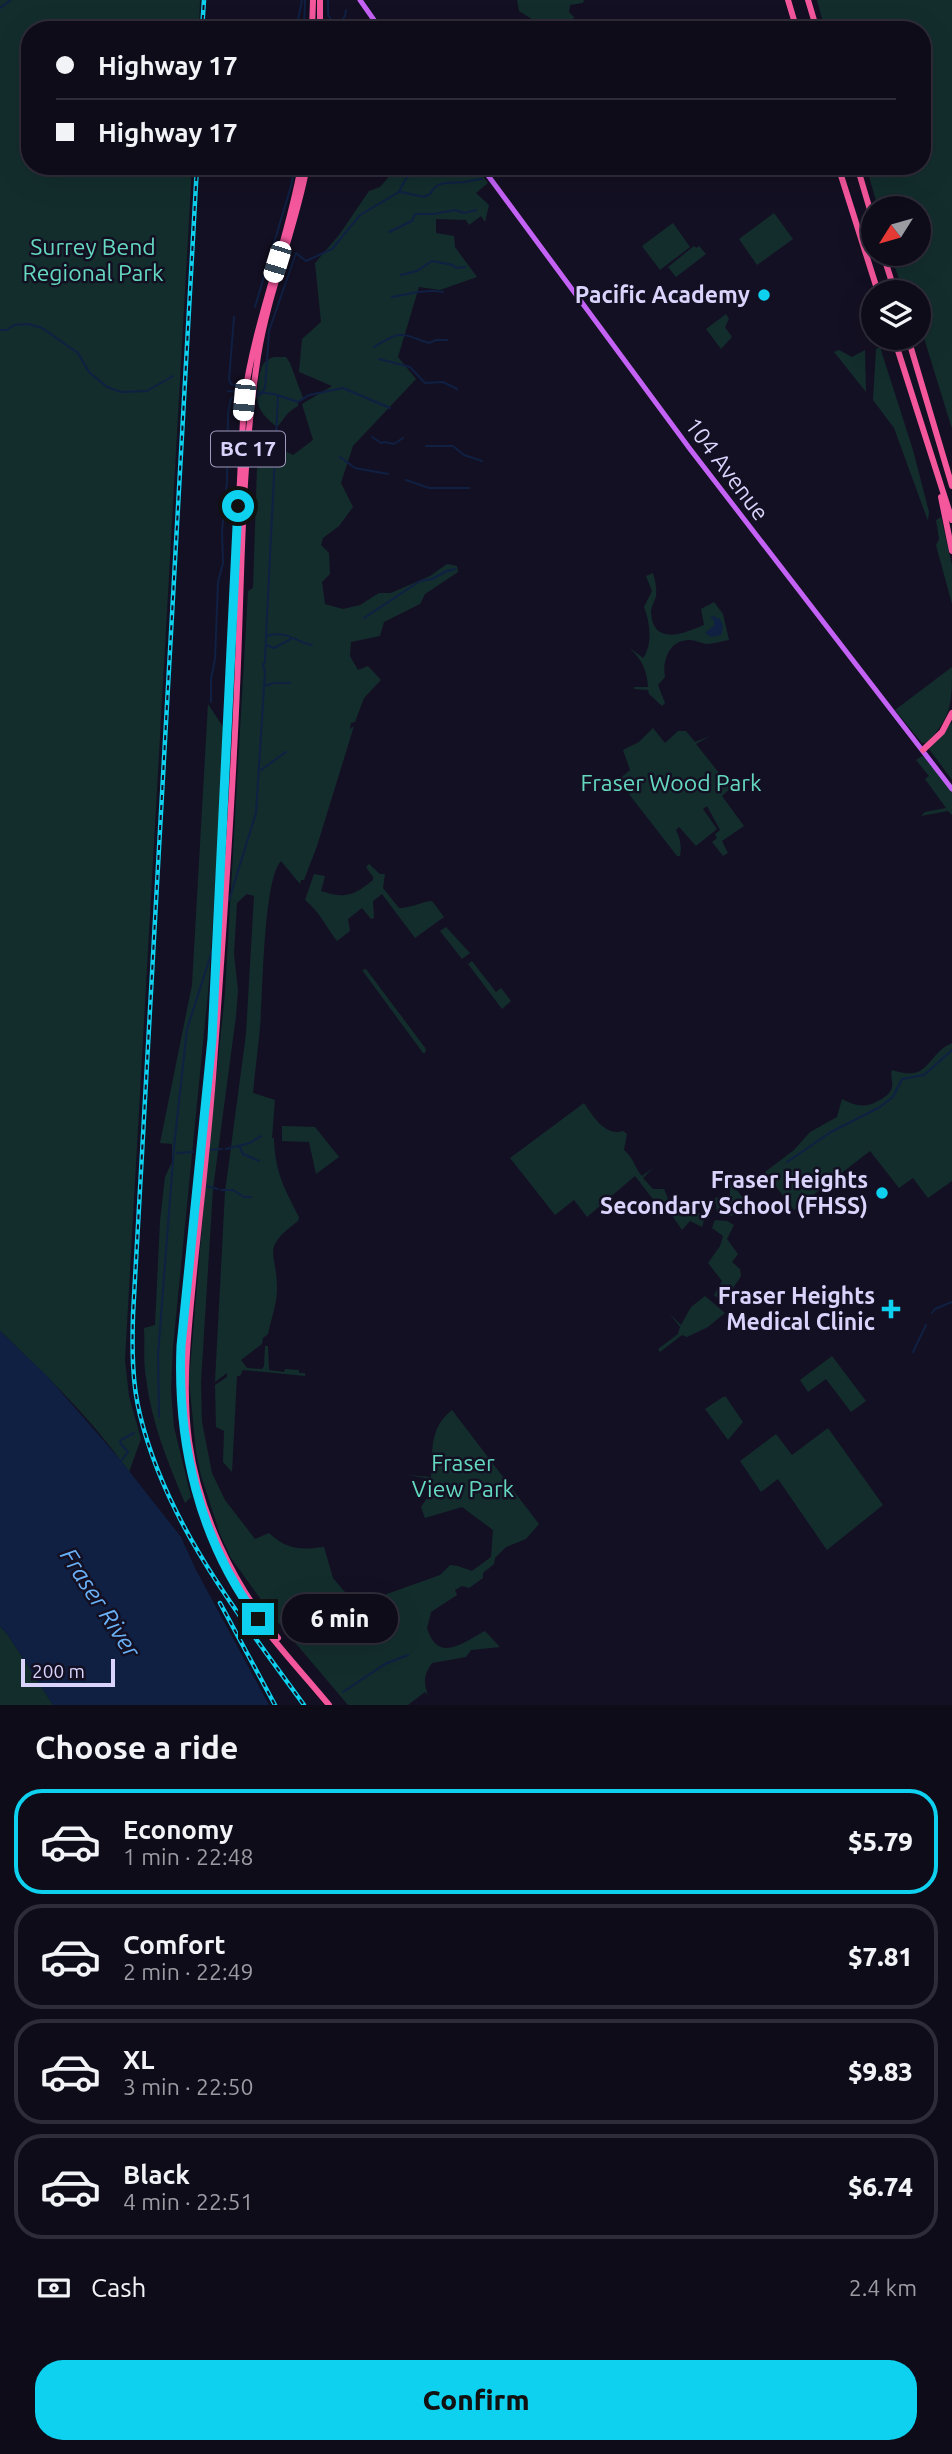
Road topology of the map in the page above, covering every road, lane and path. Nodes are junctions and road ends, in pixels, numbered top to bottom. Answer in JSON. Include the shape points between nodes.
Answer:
{"nodes":[{"id":1,"x":313,"y":0,"type":"edge"},
{"id":2,"x":320,"y":0,"type":"edge"},
{"id":3,"x":359,"y":0,"type":"edge"},
{"id":4,"x":788,"y":0,"type":"edge"},
{"id":5,"x":808,"y":0,"type":"edge"},
{"id":6,"x":312,"y":21,"type":"edge"},
{"id":7,"x":320,"y":21,"type":"edge"},
{"id":8,"x":374,"y":21,"type":"edge"},
{"id":9,"x":794,"y":21,"type":"edge"},
{"id":10,"x":814,"y":21,"type":"edge"},
{"id":11,"x":300,"y":175,"type":"edge"},
{"id":12,"x":306,"y":175,"type":"edge"},
{"id":13,"x":488,"y":175,"type":"edge"},
{"id":14,"x":841,"y":175,"type":"edge"},
{"id":15,"x":860,"y":175,"type":"edge"},
{"id":16,"x":866,"y":196,"type":"edge"},
{"id":17,"x":874,"y":280,"type":"edge"},
{"id":18,"x":898,"y":350,"type":"edge"},
{"id":19,"x":912,"y":350,"type":"edge"},
{"id":20,"x":935,"y":467,"type":"junction"},
{"id":21,"x":952,"y":486,"type":"edge"},
{"id":22,"x":952,"y":520,"type":"edge"},
{"id":23,"x":952,"y":551,"type":"edge"},
{"id":24,"x":952,"y":713,"type":"edge"},
{"id":25,"x":232,"y":737,"type":"junction"},
{"id":26,"x":923,"y":750,"type":"junction"},
{"id":27,"x":952,"y":789,"type":"edge"},
{"id":28,"x":332,"y":1705,"type":"edge"}],
"edges":[{"from":1,"to":6,"type":"highway"},
{"from":2,"to":7,"type":"highway"},
{"from":3,"to":8,"type":"main road"},
{"from":4,"to":9,"type":"highway"},
{"from":5,"to":10,"type":"highway"},
{"from":11,"to":25,"type":"highway","number":"BC 17","via":[[252,349],[244,400]]},
{"from":12,"to":25,"type":"highway","number":"BC 17","via":[[258,352],[249,426]]},
{"from":13,"to":26,"type":"main road","name":"104 Avenue","via":[[686,445]]},
{"from":14,"to":17,"type":"highway"},
{"from":15,"to":16,"type":"highway"},
{"from":18,"to":20,"type":"highway"},
{"from":19,"to":21,"type":"highway"},
{"from":20,"to":22,"type":"highway"},
{"from":20,"to":23,"type":"highway"},
{"from":24,"to":26,"type":"highway","via":[[942,732]]},
{"from":25,"to":28,"type":"highway","number":"BC 17","via":[[212,1039],[181,1346],[179,1385],[185,1447],[207,1526],[232,1578],[270,1635]]},
{"from":26,"to":27,"type":"main road","name":"104 Avenue"}]}
